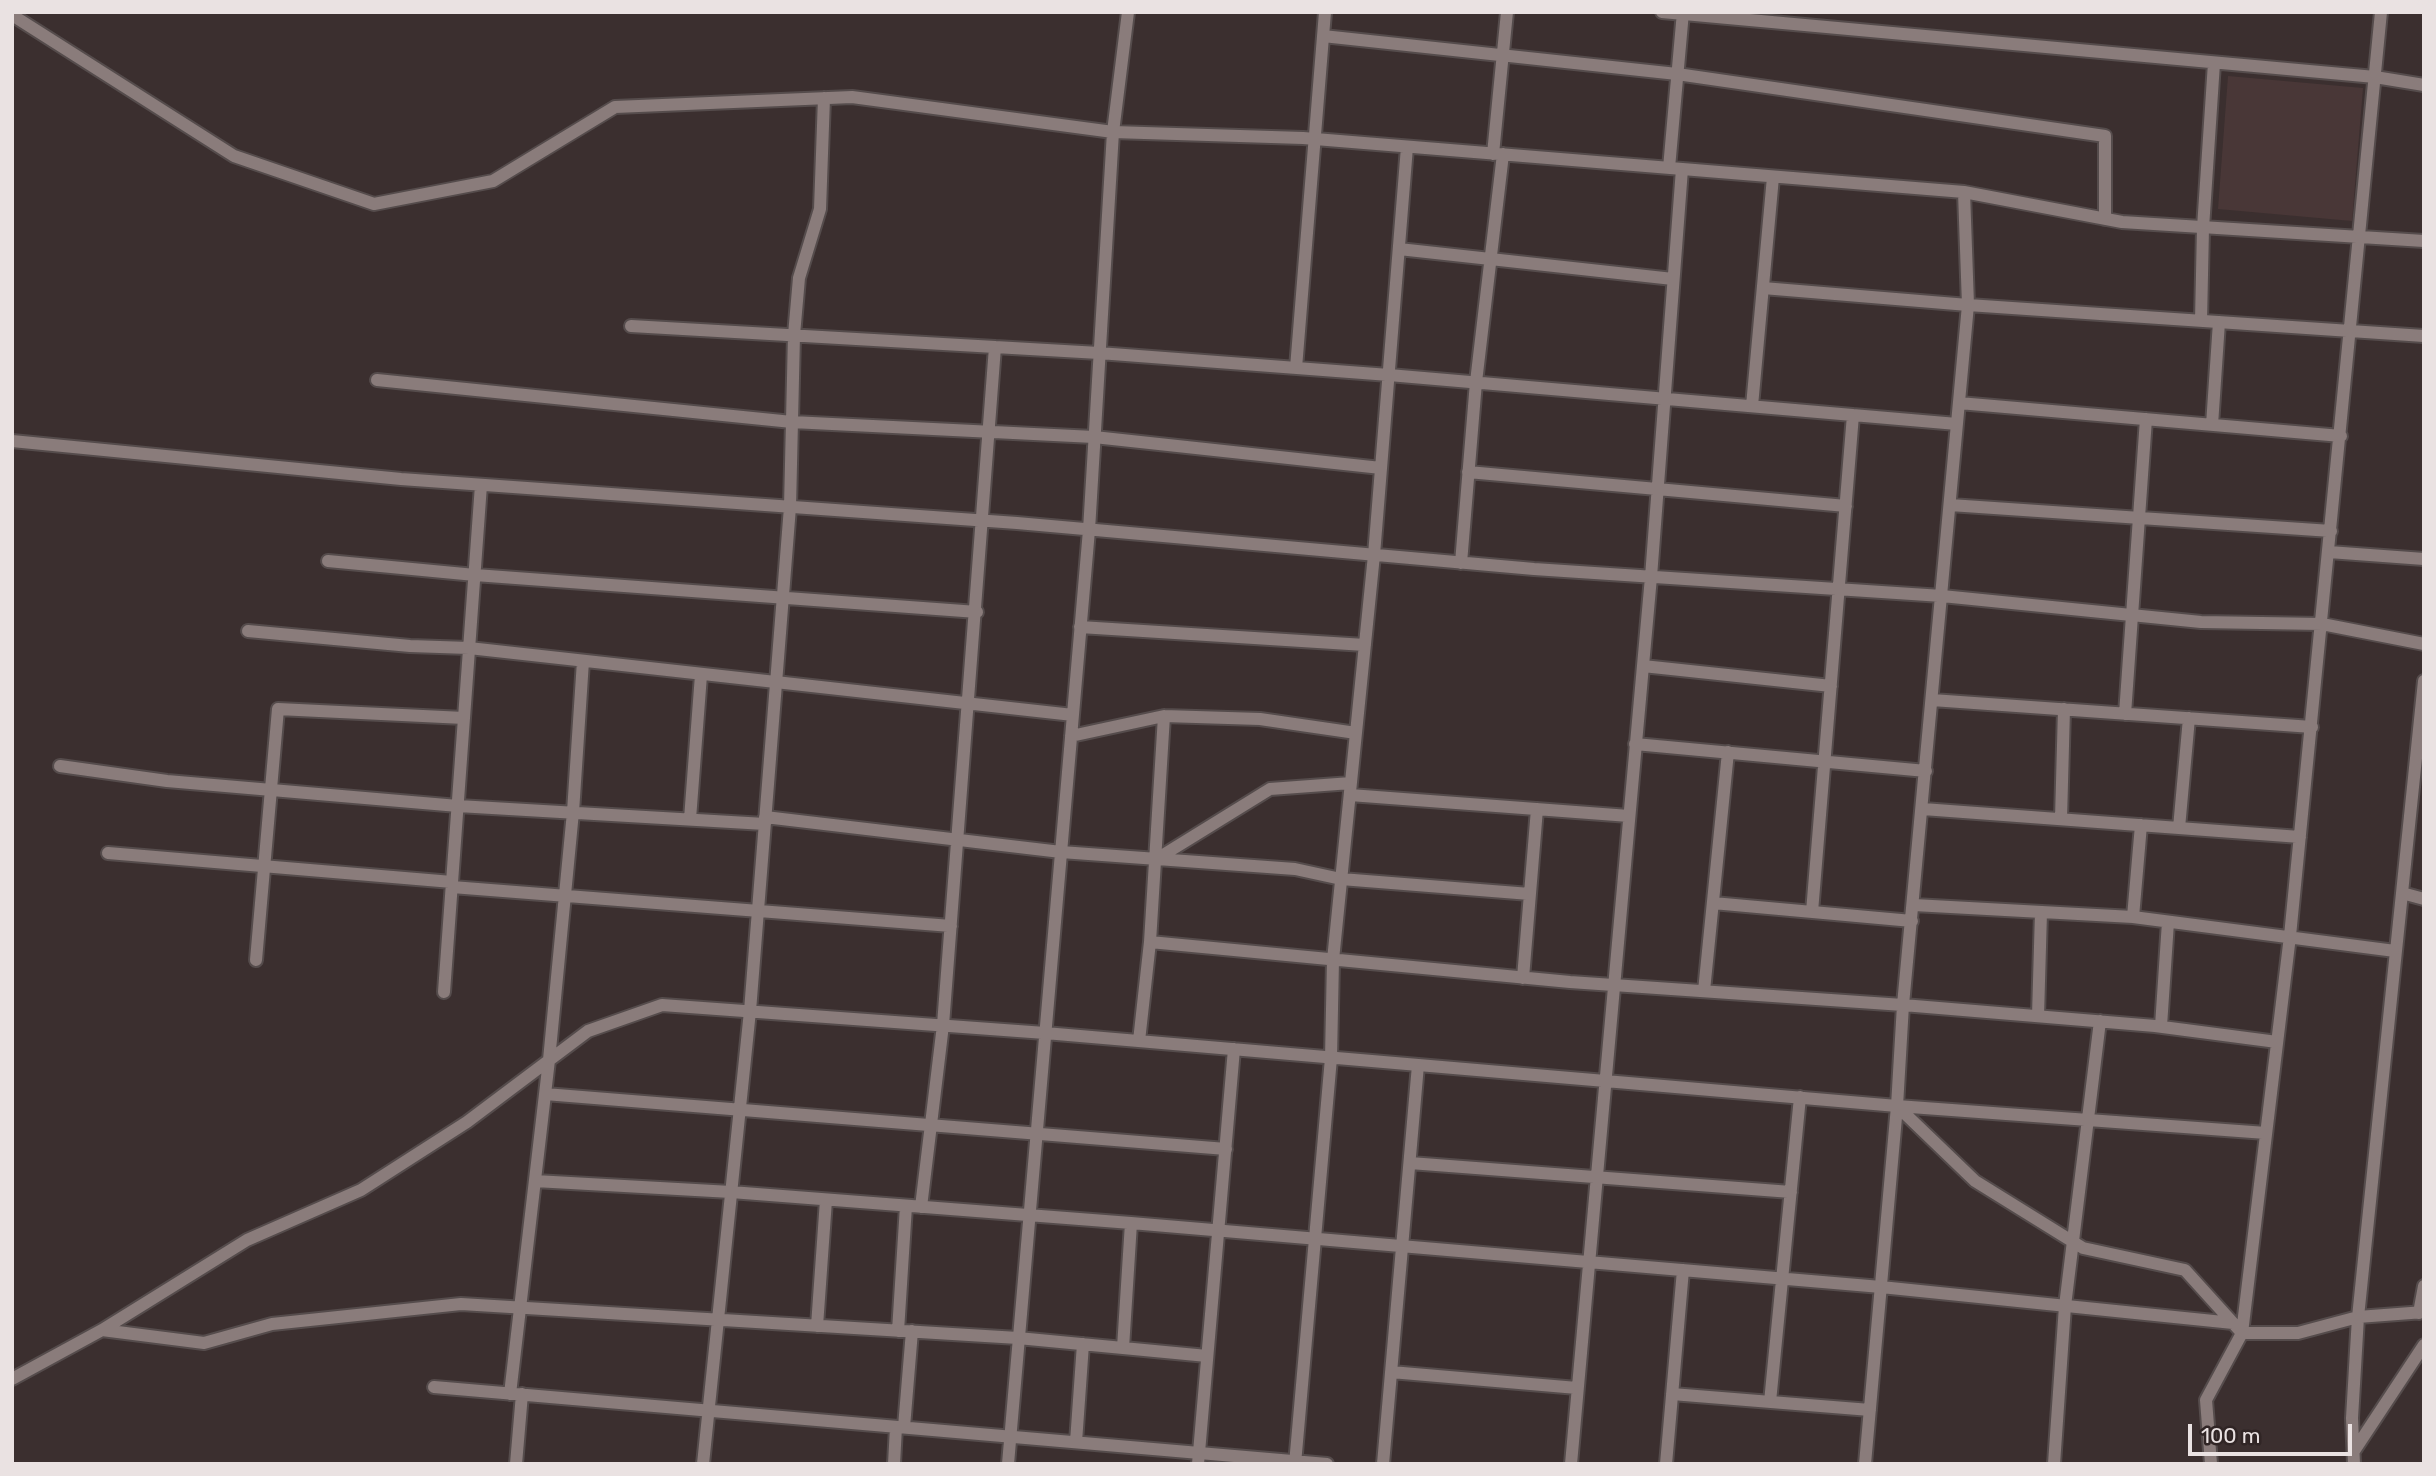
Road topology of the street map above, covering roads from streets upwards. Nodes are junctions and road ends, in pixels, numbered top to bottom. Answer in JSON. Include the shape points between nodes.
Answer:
{"nodes":[{"id":1,"x":1128,"y":12,"type":"edge"},
{"id":2,"x":1325,"y":12,"type":"edge"},
{"id":3,"x":1507,"y":12,"type":"edge"},
{"id":4,"x":1662,"y":12,"type":"edge"},
{"id":5,"x":2381,"y":12,"type":"edge"},
{"id":6,"x":1683,"y":14,"type":"edge"},
{"id":7,"x":12,"y":15,"type":"edge"},
{"id":8,"x":1323,"y":36,"type":"junction"},
{"id":9,"x":1503,"y":55,"type":"junction"},
{"id":10,"x":2214,"y":63,"type":"junction"},
{"id":11,"x":1677,"y":74,"type":"junction"},
{"id":12,"x":2375,"y":77,"type":"junction"},
{"id":13,"x":2424,"y":85,"type":"edge"},
{"id":14,"x":824,"y":98,"type":"junction"},
{"id":15,"x":1112,"y":132,"type":"junction"},
{"id":16,"x":1314,"y":139,"type":"junction"},
{"id":17,"x":1407,"y":147,"type":"junction"},
{"id":18,"x":1498,"y":154,"type":"junction"},
{"id":19,"x":1676,"y":169,"type":"junction"},
{"id":20,"x":1773,"y":177,"type":"junction"},
{"id":21,"x":1964,"y":192,"type":"junction"},
{"id":22,"x":2105,"y":219,"type":"junction"},
{"id":23,"x":2203,"y":228,"type":"junction"},
{"id":24,"x":2359,"y":239,"type":"junction"},
{"id":25,"x":2424,"y":241,"type":"edge"},
{"id":26,"x":1399,"y":249,"type":"junction"},
{"id":27,"x":1490,"y":259,"type":"junction"},
{"id":28,"x":1673,"y":279,"type":"junction"},
{"id":29,"x":1763,"y":288,"type":"junction"},
{"id":30,"x":1968,"y":305,"type":"junction"},
{"id":31,"x":2201,"y":321,"type":"junction"},
{"id":32,"x":2219,"y":322,"type":"junction"},
{"id":33,"x":631,"y":326,"type":"dead end"},
{"id":34,"x":2351,"y":331,"type":"junction"},
{"id":35,"x":794,"y":335,"type":"junction"},
{"id":36,"x":2424,"y":336,"type":"edge"},
{"id":37,"x":995,"y":347,"type":"junction"},
{"id":38,"x":1099,"y":353,"type":"junction"},
{"id":39,"x":1296,"y":368,"type":"junction"},
{"id":40,"x":1389,"y":375,"type":"junction"},
{"id":41,"x":377,"y":380,"type":"dead end"},
{"id":42,"x":1476,"y":382,"type":"junction"},
{"id":43,"x":1664,"y":398,"type":"junction"},
{"id":44,"x":1959,"y":403,"type":"junction"},
{"id":45,"x":1752,"y":406,"type":"junction"},
{"id":46,"x":1853,"y":415,"type":"junction"},
{"id":47,"x":2146,"y":419,"type":"junction"},
{"id":48,"x":792,"y":422,"type":"junction"},
{"id":49,"x":1957,"y":424,"type":"junction"},
{"id":50,"x":2212,"y":425,"type":"junction"},
{"id":51,"x":990,"y":432,"type":"junction"},
{"id":52,"x":2341,"y":436,"type":"junction"},
{"id":53,"x":1094,"y":437,"type":"junction"},
{"id":54,"x":12,"y":440,"type":"edge"},
{"id":55,"x":1381,"y":467,"type":"junction"},
{"id":56,"x":1468,"y":472,"type":"junction"},
{"id":57,"x":481,"y":485,"type":"junction"},
{"id":58,"x":1657,"y":489,"type":"junction"},
{"id":59,"x":1950,"y":505,"type":"junction"},
{"id":60,"x":1846,"y":506,"type":"junction"},
{"id":61,"x":790,"y":507,"type":"junction"},
{"id":62,"x":2139,"y":518,"type":"junction"},
{"id":63,"x":984,"y":521,"type":"junction"},
{"id":64,"x":1088,"y":530,"type":"junction"},
{"id":65,"x":2332,"y":531,"type":"junction"},
{"id":66,"x":2329,"y":552,"type":"junction"},
{"id":67,"x":1374,"y":555,"type":"junction"},
{"id":68,"x":2424,"y":559,"type":"edge"},
{"id":69,"x":328,"y":562,"type":"dead end"},
{"id":70,"x":1461,"y":563,"type":"junction"},
{"id":71,"x":475,"y":575,"type":"junction"},
{"id":72,"x":1651,"y":577,"type":"junction"},
{"id":73,"x":1839,"y":589,"type":"junction"},
{"id":74,"x":1942,"y":596,"type":"junction"},
{"id":75,"x":783,"y":597,"type":"junction"},
{"id":76,"x":976,"y":611,"type":"junction"},
{"id":77,"x":2132,"y":615,"type":"junction"},
{"id":78,"x":2322,"y":624,"type":"junction"},
{"id":79,"x":1080,"y":627,"type":"junction"},
{"id":80,"x":248,"y":631,"type":"dead end"},
{"id":81,"x":2424,"y":644,"type":"edge"},
{"id":82,"x":1365,"y":645,"type":"junction"},
{"id":83,"x":469,"y":648,"type":"junction"},
{"id":84,"x":583,"y":661,"type":"junction"},
{"id":85,"x":1643,"y":666,"type":"junction"},
{"id":86,"x":701,"y":675,"type":"junction"},
{"id":87,"x":2424,"y":681,"type":"edge"},
{"id":88,"x":776,"y":683,"type":"junction"},
{"id":89,"x":1831,"y":686,"type":"junction"},
{"id":90,"x":1932,"y":700,"type":"junction"},
{"id":91,"x":969,"y":704,"type":"junction"},
{"id":92,"x":2064,"y":709,"type":"junction"},
{"id":93,"x":2125,"y":714,"type":"junction"},
{"id":94,"x":1073,"y":715,"type":"junction"},
{"id":95,"x":1164,"y":716,"type":"junction"},
{"id":96,"x":464,"y":718,"type":"junction"},
{"id":97,"x":2189,"y":718,"type":"junction"},
{"id":98,"x":2312,"y":727,"type":"junction"},
{"id":99,"x":1356,"y":733,"type":"junction"},
{"id":100,"x":1071,"y":736,"type":"junction"},
{"id":101,"x":1636,"y":744,"type":"junction"},
{"id":102,"x":1728,"y":752,"type":"junction"},
{"id":103,"x":1825,"y":761,"type":"junction"},
{"id":104,"x":60,"y":765,"type":"dead end"},
{"id":105,"x":1926,"y":771,"type":"junction"},
{"id":106,"x":1350,"y":789,"type":"junction"},
{"id":107,"x":271,"y":790,"type":"junction"},
{"id":108,"x":458,"y":806,"type":"junction"},
{"id":109,"x":1537,"y":809,"type":"junction"},
{"id":110,"x":1923,"y":809,"type":"junction"},
{"id":111,"x":573,"y":812,"type":"junction"},
{"id":112,"x":1629,"y":816,"type":"junction"},
{"id":113,"x":690,"y":819,"type":"junction"},
{"id":114,"x":2062,"y":819,"type":"junction"},
{"id":115,"x":765,"y":820,"type":"junction"},
{"id":116,"x":2141,"y":825,"type":"junction"},
{"id":117,"x":2179,"y":828,"type":"junction"},
{"id":118,"x":2300,"y":837,"type":"junction"},
{"id":119,"x":958,"y":840,"type":"junction"},
{"id":120,"x":1061,"y":852,"type":"junction"},
{"id":121,"x":108,"y":853,"type":"dead end"},
{"id":122,"x":1155,"y":860,"type":"junction"},
{"id":123,"x":264,"y":866,"type":"junction"},
{"id":124,"x":1341,"y":879,"type":"junction"},
{"id":125,"x":452,"y":885,"type":"junction"},
{"id":126,"x":2403,"y":893,"type":"junction"},
{"id":127,"x":1530,"y":894,"type":"junction"},
{"id":128,"x":565,"y":896,"type":"junction"},
{"id":129,"x":2424,"y":899,"type":"edge"},
{"id":130,"x":1713,"y":903,"type":"junction"},
{"id":131,"x":1914,"y":905,"type":"junction"},
{"id":132,"x":758,"y":912,"type":"junction"},
{"id":133,"x":1812,"y":912,"type":"junction"},
{"id":134,"x":2041,"y":912,"type":"junction"},
{"id":135,"x":2133,"y":917,"type":"junction"},
{"id":136,"x":1912,"y":922,"type":"junction"},
{"id":137,"x":2168,"y":922,"type":"junction"},
{"id":138,"x":951,"y":926,"type":"junction"},
{"id":139,"x":2290,"y":936,"type":"junction"},
{"id":140,"x":1150,"y":942,"type":"junction"},
{"id":141,"x":2395,"y":951,"type":"junction"},
{"id":142,"x":256,"y":960,"type":"dead end"},
{"id":143,"x":1333,"y":960,"type":"junction"},
{"id":144,"x":1524,"y":978,"type":"junction"},
{"id":145,"x":1613,"y":985,"type":"junction"},
{"id":146,"x":1704,"y":991,"type":"junction"},
{"id":147,"x":444,"y":992,"type":"dead end"},
{"id":148,"x":1903,"y":1005,"type":"junction"},
{"id":149,"x":750,"y":1011,"type":"junction"},
{"id":150,"x":2038,"y":1016,"type":"junction"},
{"id":151,"x":2100,"y":1021,"type":"junction"},
{"id":152,"x":943,"y":1025,"type":"junction"},
{"id":153,"x":2161,"y":1026,"type":"junction"},
{"id":154,"x":1045,"y":1033,"type":"junction"},
{"id":155,"x":1139,"y":1041,"type":"junction"},
{"id":156,"x":2277,"y":1042,"type":"junction"},
{"id":157,"x":1234,"y":1049,"type":"junction"},
{"id":158,"x":1331,"y":1058,"type":"junction"},
{"id":159,"x":549,"y":1060,"type":"junction"},
{"id":160,"x":1418,"y":1065,"type":"junction"},
{"id":161,"x":1605,"y":1081,"type":"junction"},
{"id":162,"x":545,"y":1094,"type":"junction"},
{"id":163,"x":1800,"y":1097,"type":"junction"},
{"id":164,"x":1897,"y":1106,"type":"junction"},
{"id":165,"x":739,"y":1111,"type":"junction"},
{"id":166,"x":2088,"y":1120,"type":"junction"},
{"id":167,"x":931,"y":1125,"type":"junction"},
{"id":168,"x":1037,"y":1132,"type":"junction"},
{"id":169,"x":2266,"y":1133,"type":"junction"},
{"id":170,"x":1226,"y":1149,"type":"junction"},
{"id":171,"x":1410,"y":1163,"type":"junction"},
{"id":172,"x":1596,"y":1177,"type":"junction"},
{"id":173,"x":535,"y":1181,"type":"junction"},
{"id":174,"x":731,"y":1192,"type":"junction"},
{"id":175,"x":1791,"y":1192,"type":"junction"},
{"id":176,"x":826,"y":1200,"type":"junction"},
{"id":177,"x":906,"y":1206,"type":"junction"},
{"id":178,"x":921,"y":1207,"type":"junction"},
{"id":179,"x":1029,"y":1215,"type":"junction"},
{"id":180,"x":1131,"y":1223,"type":"junction"},
{"id":181,"x":1218,"y":1231,"type":"junction"},
{"id":182,"x":1315,"y":1239,"type":"junction"},
{"id":183,"x":2073,"y":1242,"type":"junction"},
{"id":184,"x":1402,"y":1247,"type":"junction"},
{"id":185,"x":1588,"y":1262,"type":"junction"},
{"id":186,"x":1683,"y":1270,"type":"junction"},
{"id":187,"x":1782,"y":1279,"type":"junction"},
{"id":188,"x":2424,"y":1286,"type":"edge"},
{"id":189,"x":1881,"y":1287,"type":"junction"},
{"id":190,"x":2066,"y":1306,"type":"junction"},
{"id":191,"x":520,"y":1308,"type":"junction"},
{"id":192,"x":2421,"y":1312,"type":"edge"},
{"id":193,"x":2358,"y":1317,"type":"junction"},
{"id":194,"x":718,"y":1320,"type":"junction"},
{"id":195,"x":2233,"y":1323,"type":"junction"},
{"id":196,"x":817,"y":1326,"type":"junction"},
{"id":197,"x":102,"y":1330,"type":"junction"},
{"id":198,"x":898,"y":1331,"type":"junction"},
{"id":199,"x":912,"y":1331,"type":"junction"},
{"id":200,"x":2242,"y":1333,"type":"junction"},
{"id":201,"x":1018,"y":1338,"type":"junction"},
{"id":202,"x":1083,"y":1344,"type":"junction"},
{"id":203,"x":2424,"y":1345,"type":"edge"},
{"id":204,"x":1123,"y":1348,"type":"junction"},
{"id":205,"x":1207,"y":1356,"type":"junction"},
{"id":206,"x":1391,"y":1372,"type":"junction"},
{"id":207,"x":12,"y":1379,"type":"edge"},
{"id":208,"x":434,"y":1387,"type":"dead end"},
{"id":209,"x":1577,"y":1388,"type":"junction"},
{"id":210,"x":516,"y":1394,"type":"junction"},
{"id":211,"x":1672,"y":1394,"type":"junction"},
{"id":212,"x":1770,"y":1402,"type":"junction"},
{"id":213,"x":709,"y":1410,"type":"junction"},
{"id":214,"x":1870,"y":1410,"type":"junction"},
{"id":215,"x":900,"y":1427,"type":"junction"},
{"id":216,"x":1010,"y":1437,"type":"junction"},
{"id":217,"x":1076,"y":1443,"type":"junction"},
{"id":218,"x":2354,"y":1457,"type":"edge"},
{"id":219,"x":1198,"y":1458,"type":"edge"},
{"id":220,"x":1295,"y":1462,"type":"edge"},
{"id":221,"x":516,"y":1464,"type":"edge"},
{"id":222,"x":703,"y":1464,"type":"edge"},
{"id":223,"x":894,"y":1464,"type":"edge"},
{"id":224,"x":1008,"y":1464,"type":"edge"},
{"id":225,"x":1327,"y":1464,"type":"edge"},
{"id":226,"x":1383,"y":1464,"type":"edge"},
{"id":227,"x":1571,"y":1464,"type":"edge"},
{"id":228,"x":1666,"y":1464,"type":"edge"},
{"id":229,"x":1865,"y":1464,"type":"edge"},
{"id":230,"x":2054,"y":1464,"type":"edge"},
{"id":231,"x":2211,"y":1464,"type":"edge"}],
"edges":[{"from":1,"to":15,"type":"street"},
{"from":2,"to":8,"type":"street"},
{"from":3,"to":9,"type":"street"},
{"from":4,"to":6,"type":"street"},
{"from":5,"to":12,"type":"street"},
{"from":6,"to":10,"type":"street"},
{"from":6,"to":11,"type":"street"},
{"from":7,"to":14,"type":"street","via":[[234,156],[374,204],[493,181],[615,107]]},
{"from":8,"to":9,"type":"street"},
{"from":8,"to":16,"type":"street"},
{"from":9,"to":11,"type":"street"},
{"from":9,"to":18,"type":"street"},
{"from":10,"to":12,"type":"street"},
{"from":10,"to":23,"type":"street"},
{"from":11,"to":19,"type":"street"},
{"from":11,"to":22,"type":"street","via":[[2105,136]]},
{"from":12,"to":13,"type":"street"},
{"from":12,"to":24,"type":"street"},
{"from":14,"to":15,"type":"street","via":[[852,97]]},
{"from":14,"to":35,"type":"street","via":[[820,209],[799,278]]},
{"from":15,"to":16,"type":"street"},
{"from":15,"to":38,"type":"street"},
{"from":16,"to":17,"type":"street"},
{"from":16,"to":39,"type":"street"},
{"from":17,"to":18,"type":"street"},
{"from":17,"to":26,"type":"street"},
{"from":18,"to":19,"type":"street"},
{"from":18,"to":27,"type":"street"},
{"from":19,"to":20,"type":"street"},
{"from":19,"to":28,"type":"street"},
{"from":20,"to":21,"type":"street"},
{"from":20,"to":29,"type":"street"},
{"from":21,"to":22,"type":"street"},
{"from":21,"to":30,"type":"street"},
{"from":22,"to":23,"type":"street"},
{"from":23,"to":24,"type":"street"},
{"from":23,"to":31,"type":"street"},
{"from":24,"to":25,"type":"street"},
{"from":24,"to":34,"type":"street"},
{"from":26,"to":27,"type":"street"},
{"from":26,"to":40,"type":"street"},
{"from":27,"to":28,"type":"street"},
{"from":27,"to":42,"type":"street"},
{"from":28,"to":43,"type":"street"},
{"from":29,"to":30,"type":"street"},
{"from":29,"to":45,"type":"street"},
{"from":30,"to":31,"type":"street"},
{"from":30,"to":44,"type":"street"},
{"from":31,"to":32,"type":"street"},
{"from":32,"to":34,"type":"street"},
{"from":32,"to":50,"type":"street"},
{"from":33,"to":35,"type":"street"},
{"from":34,"to":36,"type":"street"},
{"from":34,"to":52,"type":"street"},
{"from":35,"to":37,"type":"street"},
{"from":35,"to":48,"type":"street"},
{"from":37,"to":38,"type":"street"},
{"from":37,"to":51,"type":"street"},
{"from":38,"to":39,"type":"street"},
{"from":38,"to":53,"type":"street"},
{"from":39,"to":40,"type":"street"},
{"from":40,"to":42,"type":"street"},
{"from":40,"to":55,"type":"street"},
{"from":41,"to":48,"type":"street"},
{"from":42,"to":43,"type":"street"},
{"from":42,"to":56,"type":"street"},
{"from":43,"to":45,"type":"street"},
{"from":43,"to":58,"type":"street"},
{"from":44,"to":47,"type":"street"},
{"from":44,"to":49,"type":"street"},
{"from":45,"to":46,"type":"street"},
{"from":46,"to":49,"type":"street"},
{"from":46,"to":60,"type":"street"},
{"from":47,"to":50,"type":"street"},
{"from":47,"to":62,"type":"street"},
{"from":48,"to":51,"type":"street"},
{"from":48,"to":61,"type":"street"},
{"from":49,"to":59,"type":"street"},
{"from":50,"to":52,"type":"street"},
{"from":51,"to":53,"type":"street"},
{"from":51,"to":63,"type":"street"},
{"from":52,"to":65,"type":"street"},
{"from":53,"to":55,"type":"street"},
{"from":53,"to":64,"type":"street"},
{"from":54,"to":57,"type":"street"},
{"from":55,"to":67,"type":"street"},
{"from":56,"to":58,"type":"street"},
{"from":56,"to":70,"type":"street"},
{"from":57,"to":61,"type":"street"},
{"from":57,"to":71,"type":"street"},
{"from":58,"to":60,"type":"street"},
{"from":58,"to":72,"type":"street"},
{"from":59,"to":62,"type":"street"},
{"from":59,"to":74,"type":"street"},
{"from":60,"to":73,"type":"street"},
{"from":61,"to":63,"type":"street"},
{"from":61,"to":75,"type":"street"},
{"from":62,"to":65,"type":"street"},
{"from":62,"to":77,"type":"street"},
{"from":63,"to":64,"type":"street"},
{"from":63,"to":76,"type":"street"},
{"from":64,"to":67,"type":"street"},
{"from":64,"to":79,"type":"street"},
{"from":65,"to":66,"type":"street"},
{"from":66,"to":68,"type":"street"},
{"from":66,"to":78,"type":"street"},
{"from":67,"to":70,"type":"street"},
{"from":67,"to":82,"type":"street"},
{"from":69,"to":71,"type":"street"},
{"from":70,"to":72,"type":"street"},
{"from":71,"to":75,"type":"street"},
{"from":71,"to":83,"type":"street"},
{"from":72,"to":73,"type":"street"},
{"from":72,"to":85,"type":"street"},
{"from":73,"to":74,"type":"street"},
{"from":73,"to":89,"type":"street"},
{"from":74,"to":77,"type":"street"},
{"from":74,"to":90,"type":"street"},
{"from":75,"to":76,"type":"street"},
{"from":75,"to":88,"type":"street"},
{"from":76,"to":91,"type":"street"},
{"from":77,"to":78,"type":"street","via":[[2201,622]]},
{"from":77,"to":93,"type":"street"},
{"from":78,"to":81,"type":"street"},
{"from":78,"to":98,"type":"street"},
{"from":79,"to":82,"type":"street"},
{"from":79,"to":94,"type":"street"},
{"from":80,"to":83,"type":"street"},
{"from":82,"to":99,"type":"street"},
{"from":83,"to":84,"type":"street"},
{"from":83,"to":96,"type":"street"},
{"from":84,"to":86,"type":"street"},
{"from":84,"to":111,"type":"street"},
{"from":85,"to":89,"type":"street"},
{"from":85,"to":101,"type":"street"},
{"from":86,"to":88,"type":"street"},
{"from":86,"to":113,"type":"street"},
{"from":87,"to":126,"type":"street"},
{"from":88,"to":91,"type":"street"},
{"from":88,"to":115,"type":"street"},
{"from":89,"to":103,"type":"street"},
{"from":90,"to":92,"type":"street"},
{"from":90,"to":105,"type":"street"},
{"from":91,"to":94,"type":"street"},
{"from":91,"to":119,"type":"street"},
{"from":92,"to":93,"type":"street"},
{"from":92,"to":114,"type":"street"},
{"from":93,"to":97,"type":"street"},
{"from":94,"to":100,"type":"street"},
{"from":95,"to":99,"type":"street","via":[[1260,719]]},
{"from":95,"to":100,"type":"street"},
{"from":95,"to":122,"type":"street"},
{"from":96,"to":107,"type":"street","via":[[278,709]]},
{"from":96,"to":108,"type":"street"},
{"from":97,"to":98,"type":"street"},
{"from":97,"to":117,"type":"street"},
{"from":98,"to":118,"type":"street"},
{"from":99,"to":106,"type":"street"},
{"from":100,"to":120,"type":"street"},
{"from":101,"to":102,"type":"street"},
{"from":101,"to":112,"type":"street"},
{"from":102,"to":103,"type":"street"},
{"from":102,"to":130,"type":"street"},
{"from":103,"to":105,"type":"street"},
{"from":103,"to":133,"type":"street"},
{"from":104,"to":107,"type":"street"},
{"from":105,"to":110,"type":"street"},
{"from":106,"to":109,"type":"street"},
{"from":106,"to":122,"type":"street","via":[[1270,789]]},
{"from":106,"to":124,"type":"street"},
{"from":107,"to":108,"type":"street"},
{"from":107,"to":123,"type":"street"},
{"from":108,"to":111,"type":"street"},
{"from":108,"to":125,"type":"street"},
{"from":109,"to":112,"type":"street"},
{"from":109,"to":127,"type":"street"},
{"from":110,"to":114,"type":"street"},
{"from":110,"to":131,"type":"street"},
{"from":111,"to":113,"type":"street"},
{"from":111,"to":128,"type":"street"},
{"from":112,"to":145,"type":"street"},
{"from":113,"to":115,"type":"street"},
{"from":114,"to":116,"type":"street"},
{"from":115,"to":119,"type":"street"},
{"from":115,"to":132,"type":"street"},
{"from":116,"to":117,"type":"street"},
{"from":116,"to":135,"type":"street"},
{"from":117,"to":118,"type":"street"},
{"from":118,"to":139,"type":"street"},
{"from":119,"to":120,"type":"street"},
{"from":119,"to":138,"type":"street"},
{"from":120,"to":122,"type":"street"},
{"from":120,"to":154,"type":"street"},
{"from":121,"to":123,"type":"street"},
{"from":122,"to":124,"type":"street","via":[[1295,869]]},
{"from":122,"to":140,"type":"street"},
{"from":123,"to":125,"type":"street"},
{"from":123,"to":142,"type":"street"},
{"from":124,"to":127,"type":"street"},
{"from":124,"to":143,"type":"street"},
{"from":125,"to":128,"type":"street"},
{"from":125,"to":147,"type":"street"},
{"from":126,"to":129,"type":"street"},
{"from":126,"to":141,"type":"street"},
{"from":127,"to":144,"type":"street"},
{"from":128,"to":132,"type":"street"},
{"from":128,"to":159,"type":"street"},
{"from":130,"to":133,"type":"street"},
{"from":130,"to":146,"type":"street"},
{"from":131,"to":134,"type":"street"},
{"from":131,"to":136,"type":"street"},
{"from":132,"to":138,"type":"street"},
{"from":132,"to":149,"type":"street"},
{"from":133,"to":136,"type":"street"},
{"from":134,"to":135,"type":"street"},
{"from":134,"to":150,"type":"street"},
{"from":135,"to":137,"type":"street"},
{"from":136,"to":148,"type":"street"},
{"from":137,"to":139,"type":"street"},
{"from":137,"to":153,"type":"street"},
{"from":138,"to":152,"type":"street"},
{"from":139,"to":141,"type":"street"},
{"from":139,"to":156,"type":"street"},
{"from":140,"to":143,"type":"street"},
{"from":140,"to":155,"type":"street"},
{"from":141,"to":193,"type":"street"},
{"from":143,"to":144,"type":"street"},
{"from":143,"to":158,"type":"street"},
{"from":144,"to":145,"type":"street"},
{"from":145,"to":146,"type":"street"},
{"from":145,"to":161,"type":"street"},
{"from":146,"to":148,"type":"street"},
{"from":148,"to":150,"type":"street"},
{"from":148,"to":164,"type":"street"},
{"from":149,"to":152,"type":"street"},
{"from":149,"to":159,"type":"street","via":[[662,1005],[588,1031]]},
{"from":149,"to":165,"type":"street"},
{"from":150,"to":151,"type":"street"},
{"from":151,"to":153,"type":"street"},
{"from":151,"to":166,"type":"street"},
{"from":152,"to":154,"type":"street"},
{"from":152,"to":167,"type":"street"},
{"from":153,"to":156,"type":"street"},
{"from":154,"to":155,"type":"street"},
{"from":154,"to":168,"type":"street"},
{"from":155,"to":157,"type":"street"},
{"from":156,"to":169,"type":"street"},
{"from":157,"to":158,"type":"street"},
{"from":157,"to":170,"type":"street"},
{"from":158,"to":160,"type":"street"},
{"from":158,"to":182,"type":"street"},
{"from":159,"to":162,"type":"street"},
{"from":159,"to":197,"type":"street","via":[[467,1122],[360,1190],[247,1240]]},
{"from":160,"to":161,"type":"street"},
{"from":160,"to":171,"type":"street"},
{"from":161,"to":163,"type":"street"},
{"from":161,"to":172,"type":"street"},
{"from":162,"to":165,"type":"street"},
{"from":162,"to":173,"type":"street"},
{"from":163,"to":164,"type":"street"},
{"from":163,"to":175,"type":"street"},
{"from":164,"to":166,"type":"street"},
{"from":164,"to":183,"type":"street","via":[[1975,1181]]},
{"from":164,"to":189,"type":"street"},
{"from":165,"to":167,"type":"street"},
{"from":165,"to":174,"type":"street"},
{"from":166,"to":169,"type":"street"},
{"from":166,"to":183,"type":"street"},
{"from":167,"to":168,"type":"street"},
{"from":167,"to":178,"type":"street"},
{"from":168,"to":170,"type":"street"},
{"from":168,"to":179,"type":"street"},
{"from":169,"to":200,"type":"street"},
{"from":170,"to":181,"type":"street"},
{"from":171,"to":172,"type":"street"},
{"from":171,"to":184,"type":"street"},
{"from":172,"to":175,"type":"street"},
{"from":172,"to":185,"type":"street"},
{"from":173,"to":174,"type":"street"},
{"from":173,"to":191,"type":"street"},
{"from":174,"to":176,"type":"street"},
{"from":174,"to":194,"type":"street"},
{"from":175,"to":187,"type":"street"},
{"from":176,"to":177,"type":"street"},
{"from":176,"to":196,"type":"street"},
{"from":177,"to":178,"type":"street"},
{"from":177,"to":198,"type":"street"},
{"from":178,"to":179,"type":"street"},
{"from":179,"to":180,"type":"street"},
{"from":179,"to":201,"type":"street"},
{"from":180,"to":181,"type":"street"},
{"from":180,"to":204,"type":"street"},
{"from":181,"to":182,"type":"street"},
{"from":181,"to":205,"type":"street"},
{"from":182,"to":184,"type":"street"},
{"from":182,"to":220,"type":"street"},
{"from":183,"to":190,"type":"street"},
{"from":183,"to":195,"type":"street","via":[[2185,1270]]},
{"from":184,"to":185,"type":"street"},
{"from":184,"to":206,"type":"street"},
{"from":185,"to":186,"type":"street"},
{"from":185,"to":209,"type":"street"},
{"from":186,"to":187,"type":"street"},
{"from":186,"to":211,"type":"street"},
{"from":187,"to":189,"type":"street"},
{"from":187,"to":212,"type":"street"},
{"from":188,"to":192,"type":"street"},
{"from":189,"to":190,"type":"street"},
{"from":189,"to":214,"type":"street"},
{"from":190,"to":195,"type":"street"},
{"from":190,"to":230,"type":"street"},
{"from":191,"to":194,"type":"street"},
{"from":191,"to":197,"type":"street","via":[[461,1304],[272,1324],[204,1343]]},
{"from":191,"to":210,"type":"street"},
{"from":192,"to":193,"type":"street"},
{"from":193,"to":200,"type":"street","via":[[2298,1333]]},
{"from":193,"to":218,"type":"street"},
{"from":194,"to":196,"type":"street"},
{"from":194,"to":213,"type":"street"},
{"from":195,"to":200,"type":"street"},
{"from":196,"to":198,"type":"street"},
{"from":197,"to":207,"type":"street"},
{"from":198,"to":199,"type":"street"},
{"from":199,"to":201,"type":"street"},
{"from":199,"to":215,"type":"street"},
{"from":200,"to":231,"type":"street","via":[[2206,1400]]},
{"from":201,"to":202,"type":"street"},
{"from":201,"to":216,"type":"street"},
{"from":202,"to":204,"type":"street"},
{"from":202,"to":217,"type":"street"},
{"from":203,"to":218,"type":"street"},
{"from":204,"to":205,"type":"street"},
{"from":205,"to":219,"type":"street"},
{"from":206,"to":209,"type":"street"},
{"from":206,"to":226,"type":"street"},
{"from":208,"to":210,"type":"street"},
{"from":209,"to":227,"type":"street"},
{"from":210,"to":213,"type":"street"},
{"from":210,"to":221,"type":"street"},
{"from":211,"to":212,"type":"street"},
{"from":211,"to":228,"type":"street"},
{"from":212,"to":214,"type":"street"},
{"from":213,"to":215,"type":"street"},
{"from":213,"to":222,"type":"street"},
{"from":214,"to":229,"type":"street"},
{"from":215,"to":216,"type":"street"},
{"from":215,"to":223,"type":"street"},
{"from":216,"to":217,"type":"street"},
{"from":216,"to":224,"type":"street"},
{"from":217,"to":219,"type":"street"},
{"from":219,"to":220,"type":"street"},
{"from":220,"to":225,"type":"street"}]}
